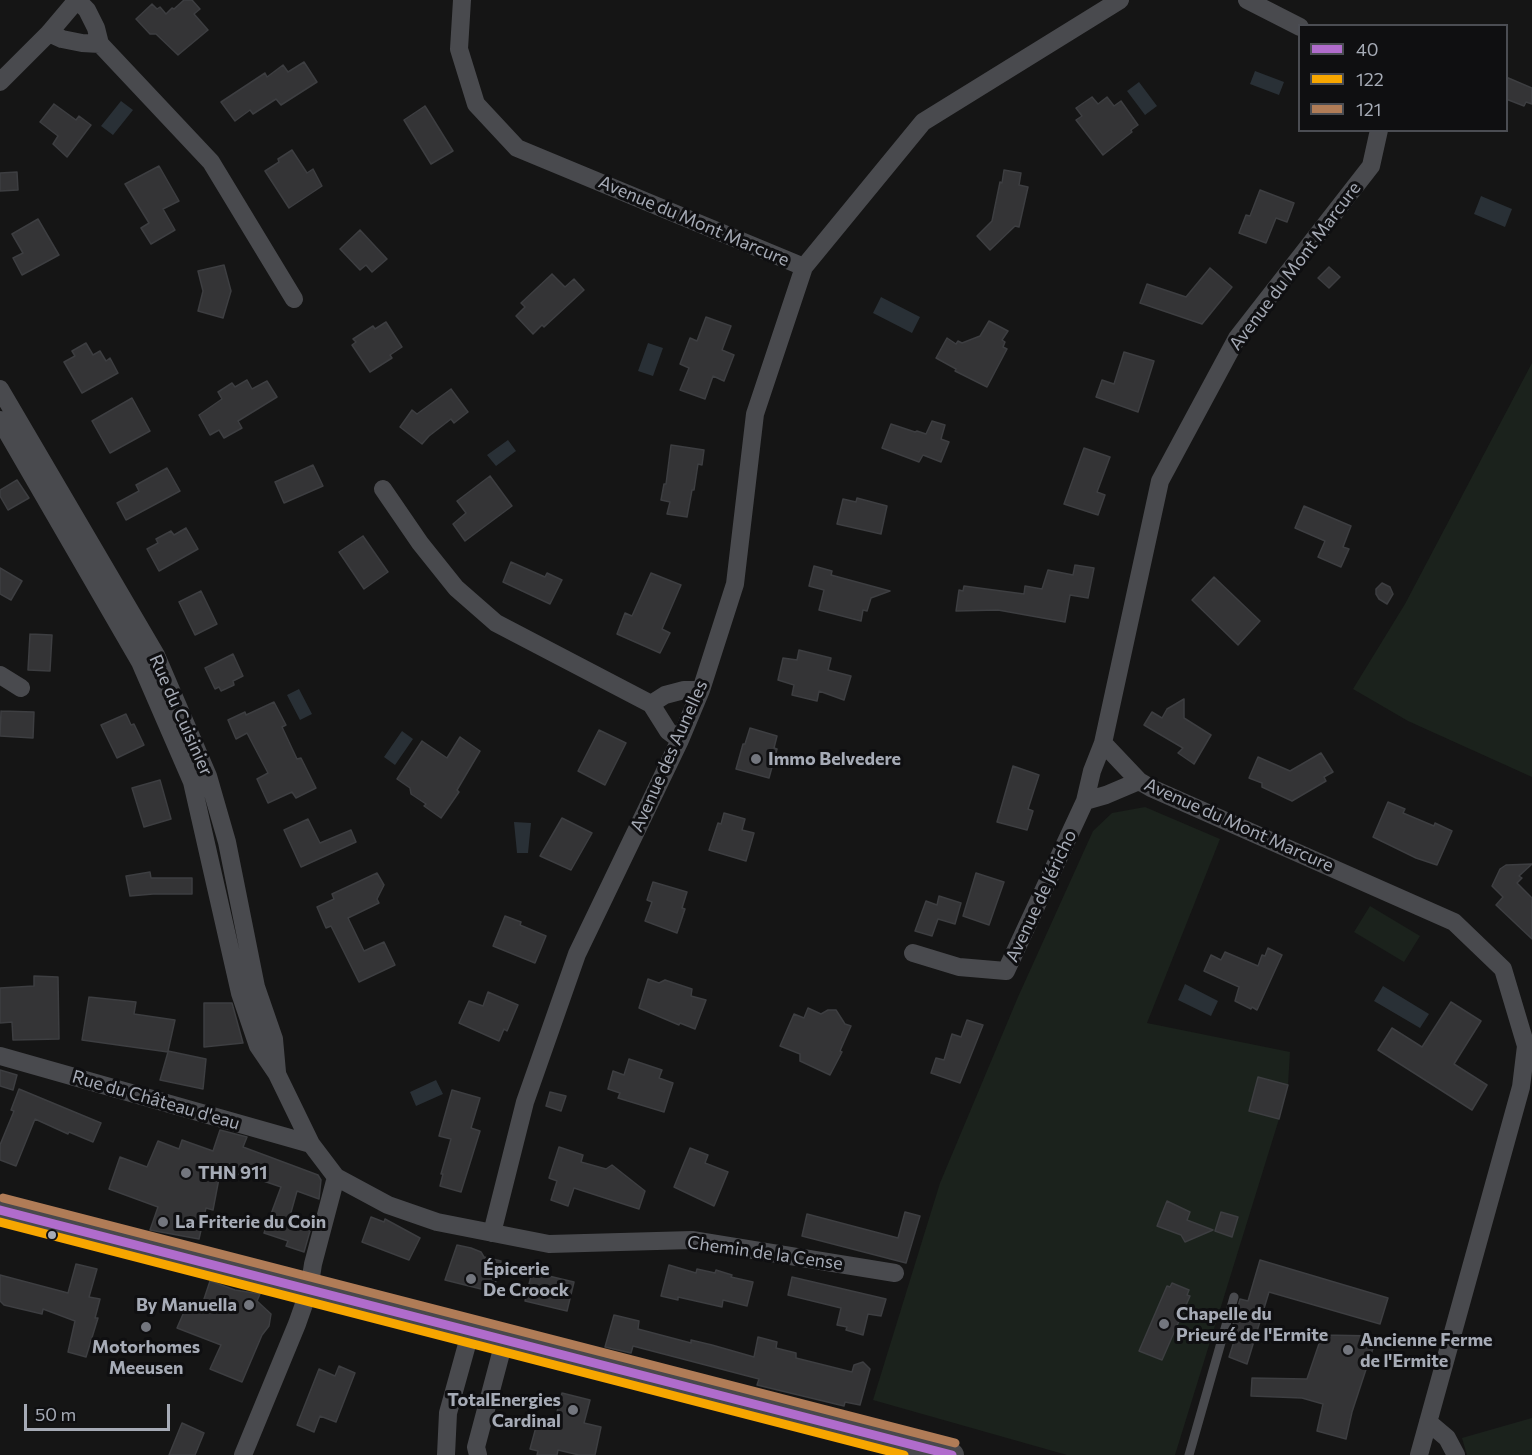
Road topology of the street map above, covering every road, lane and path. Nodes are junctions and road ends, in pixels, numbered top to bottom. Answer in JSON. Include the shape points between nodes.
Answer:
{"nodes":[{"id":1,"x":77,"y":0,"type":"edge"},
{"id":2,"x":462,"y":0,"type":"edge"},
{"id":3,"x":1120,"y":0,"type":"edge"},
{"id":4,"x":1247,"y":0,"type":"edge"},
{"id":5,"x":1298,"y":26,"type":"edge"},
{"id":6,"x":49,"y":33,"type":"junction"},
{"id":7,"x":100,"y":44,"type":"junction"},
{"id":8,"x":0,"y":82,"type":"edge"},
{"id":9,"x":1379,"y":132,"type":"edge"},
{"id":10,"x":804,"y":267,"type":"junction"},
{"id":11,"x":294,"y":299,"type":"dead end"},
{"id":12,"x":0,"y":389,"type":"edge"},
{"id":13,"x":0,"y":420,"type":"edge"},
{"id":14,"x":383,"y":489,"type":"dead end"},
{"id":15,"x":0,"y":675,"type":"edge"},
{"id":16,"x":21,"y":688,"type":"dead end"},
{"id":17,"x":701,"y":690,"type":"junction"},
{"id":18,"x":651,"y":704,"type":"junction"},
{"id":19,"x":680,"y":740,"type":"junction"},
{"id":20,"x":1103,"y":742,"type":"junction"},
{"id":21,"x":1139,"y":781,"type":"junction"},
{"id":22,"x":1085,"y":801,"type":"junction"},
{"id":23,"x":913,"y":953,"type":"dead end"},
{"id":24,"x":0,"y":1056,"type":"edge"},
{"id":25,"x":277,"y":1074,"type":"junction"},
{"id":26,"x":311,"y":1144,"type":"junction"},
{"id":27,"x":336,"y":1177,"type":"junction"},
{"id":28,"x":0,"y":1210,"type":"edge"},
{"id":29,"x":492,"y":1233,"type":"junction"},
{"id":30,"x":895,"y":1274,"type":"dead end"},
{"id":31,"x":309,"y":1290,"type":"junction"},
{"id":32,"x":1234,"y":1297,"type":"dead end"},
{"id":33,"x":471,"y":1330,"type":"junction"},
{"id":34,"x":505,"y":1338,"type":"junction"},
{"id":35,"x":1428,"y":1422,"type":"junction"},
{"id":36,"x":243,"y":1455,"type":"edge"},
{"id":37,"x":446,"y":1455,"type":"edge"},
{"id":38,"x":478,"y":1455,"type":"edge"},
{"id":39,"x":952,"y":1455,"type":"edge"},
{"id":40,"x":1189,"y":1455,"type":"edge"},
{"id":41,"x":1419,"y":1455,"type":"edge"},
{"id":42,"x":1456,"y":1455,"type":"edge"}],
"edges":[{"from":1,"to":6,"type":"street"},
{"from":1,"to":7,"type":"street","via":[[87,10]]},
{"from":2,"to":10,"type":"street","name":"Avenue du Mont Marcure","via":[[459,50],[476,104],[517,148]]},
{"from":3,"to":10,"type":"street","name":"Avenue du Mont Marcure","via":[[923,122]]},
{"from":4,"to":5,"type":"street"},
{"from":6,"to":7,"type":"street","via":[[62,39]]},
{"from":6,"to":8,"type":"street"},
{"from":7,"to":11,"type":"street","via":[[211,162]]},
{"from":9,"to":20,"type":"street","name":"Avenue du Mont Marcure","via":[[1371,166],[1237,338],[1160,481]]},
{"from":10,"to":17,"type":"street","name":"Avenue des Aunelles","via":[[755,414],[735,585]]},
{"from":12,"to":25,"type":"street","name":"Rue du Cuisinier","via":[[156,655],[208,776],[227,842],[256,987],[274,1039]]},
{"from":13,"to":25,"type":"street","name":"Rue du Cuisinier","via":[[140,662],[192,782],[240,993],[258,1046]]},
{"from":14,"to":18,"type":"street","via":[[456,588],[496,623]]},
{"from":15,"to":16,"type":"street"},
{"from":17,"to":18,"type":"street","via":[[665,695]]},
{"from":17,"to":19,"type":"street","name":"Avenue des Aunelles"},
{"from":18,"to":19,"type":"street","via":[[668,731]]},
{"from":19,"to":29,"type":"street","name":"Avenue des Aunelles","via":[[577,954],[525,1102]]},
{"from":20,"to":21,"type":"street","name":"Avenue du Mont Marcure"},
{"from":20,"to":22,"type":"street","name":"Avenue de Jéricho"},
{"from":21,"to":22,"type":"street"},
{"from":21,"to":35,"type":"street","name":"Avenue du Mont Marcure","via":[[1454,922],[1503,969],[1526,1046],[1521,1087]]},
{"from":22,"to":23,"type":"street","name":"Avenue de Jéricho","via":[[1006,971],[959,967]]},
{"from":24,"to":26,"type":"street","name":"Rue du Château d'eau"},
{"from":25,"to":26,"type":"street","name":"Rue du Cuisinier"},
{"from":26,"to":27,"type":"street","name":"Rue du Cuisinier"},
{"from":27,"to":29,"type":"street","name":"Chemin de la Cense","via":[[388,1205],[437,1222]]},
{"from":27,"to":31,"type":"street"},
{"from":28,"to":31,"type":"main road"},
{"from":29,"to":30,"type":"street","name":"Chemin de la Cense","via":[[549,1244],[692,1240]]},
{"from":31,"to":33,"type":"main road"},
{"from":31,"to":36,"type":"street"},
{"from":32,"to":40,"type":"lane"},
{"from":33,"to":34,"type":"main road"},
{"from":33,"to":37,"type":"street","via":[[448,1413]]},
{"from":34,"to":38,"type":"street","via":[[476,1447]]},
{"from":34,"to":39,"type":"main road"},
{"from":35,"to":41,"type":"street","name":"Avenue du Mont Marcure"},
{"from":35,"to":42,"type":"street","via":[[1447,1438]]}]}
